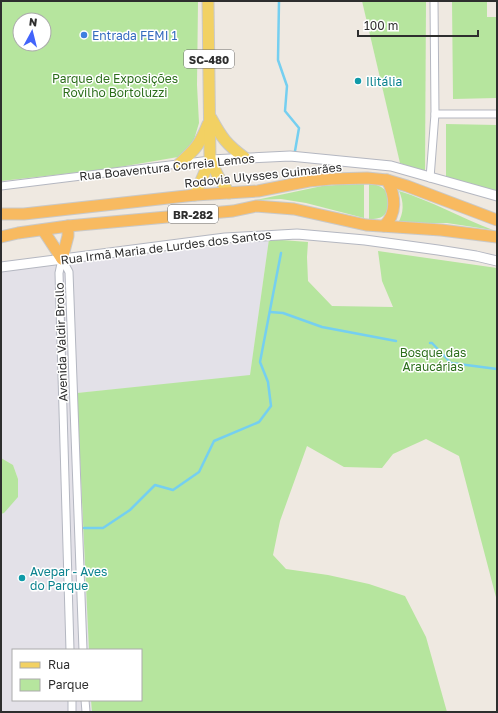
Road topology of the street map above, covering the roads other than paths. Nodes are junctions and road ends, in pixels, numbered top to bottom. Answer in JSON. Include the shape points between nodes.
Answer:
{"nodes":[{"id":1,"x":208,"y":1,"type":"edge"},
{"id":2,"x":434,"y":1,"type":"edge"},
{"id":3,"x":435,"y":114,"type":"junction"},
{"id":4,"x":497,"y":114,"type":"edge"},
{"id":5,"x":210,"y":118,"type":"junction"},
{"id":6,"x":245,"y":158,"type":"junction"},
{"id":7,"x":210,"y":160,"type":"junction"},
{"id":8,"x":179,"y":164,"type":"junction"},
{"id":9,"x":430,"y":178,"type":"junction"},
{"id":10,"x":387,"y":180,"type":"junction"},
{"id":11,"x":1,"y":186,"type":"edge"},
{"id":12,"x":229,"y":192,"type":"junction"},
{"id":13,"x":195,"y":195,"type":"junction"},
{"id":14,"x":497,"y":196,"type":"edge"},
{"id":15,"x":1,"y":214,"type":"edge"},
{"id":16,"x":497,"y":220,"type":"edge"},
{"id":17,"x":68,"y":226,"type":"junction"},
{"id":18,"x":384,"y":226,"type":"junction"},
{"id":19,"x":43,"y":230,"type":"junction"},
{"id":20,"x":1,"y":237,"type":"edge"},
{"id":21,"x":497,"y":237,"type":"edge"},
{"id":22,"x":62,"y":259,"type":"junction"},
{"id":23,"x":497,"y":261,"type":"edge"},
{"id":24,"x":1,"y":267,"type":"edge"},
{"id":25,"x":70,"y":649,"type":"edge"},
{"id":26,"x":83,"y":649,"type":"edge"},
{"id":27,"x":72,"y":701,"type":"edge"},
{"id":28,"x":85,"y":701,"type":"edge"},
{"id":29,"x":72,"y":712,"type":"edge"},
{"id":30,"x":86,"y":712,"type":"edge"}],
"edges":[{"from":1,"to":5,"type":"main road","number":"SC-480"},
{"from":2,"to":3,"type":"street"},
{"from":3,"to":4,"type":"street"},
{"from":3,"to":9,"type":"street"},
{"from":5,"to":6,"type":"main road","via":[[228,146]]},
{"from":5,"to":7,"type":"main road","number":"SC-480"},
{"from":5,"to":8,"type":"main road","via":[[195,150]]},
{"from":6,"to":7,"type":"street","name":"Rua Boaventura Correia Lemos"},
{"from":6,"to":9,"type":"street","name":"Rua Boaventura Correia Lemos","via":[[290,156],[367,163],[391,166]]},
{"from":7,"to":8,"type":"street","name":"Rua Boaventura Correia Lemos"},
{"from":7,"to":12,"type":"main road","number":"SC-480"},
{"from":7,"to":13,"type":"main road","number":"SC-480"},
{"from":8,"to":11,"type":"street","name":"Rua Boaventura Correia Lemos"},
{"from":9,"to":14,"type":"street","name":"Rua Boaventura Correia Lemos"},
{"from":10,"to":12,"type":"highway","name":"Rodovia Ulysses Guimarães","number":"BR-282","via":[[332,178],[258,191]]},
{"from":10,"to":16,"type":"highway","name":"Rodovia Ulysses Guimarães","number":"BR-282"},
{"from":10,"to":18,"type":"highway","via":[[393,192],[394,207],[389,221]]},
{"from":12,"to":13,"type":"highway","name":"Rodovia Ulysses Guimarães","number":"BR-282"},
{"from":13,"to":15,"type":"highway","name":"Rodovia Ulysses Guimarães","number":"BR-282","via":[[24,214]]},
{"from":17,"to":18,"type":"highway","number":"BR-282","via":[[233,211],[256,206],[294,209],[366,225]]},
{"from":17,"to":19,"type":"highway","number":"BR-282"},
{"from":17,"to":22,"type":"highway"},
{"from":18,"to":21,"type":"highway","number":"BR-282"},
{"from":19,"to":20,"type":"highway","number":"BR-282"},
{"from":19,"to":22,"type":"highway"},
{"from":22,"to":23,"type":"street","name":"Rua Irmã Maria de Lurdes dos Santos","via":[[225,238],[297,234],[365,240]]},
{"from":22,"to":24,"type":"street","name":"Rua Irmã Maria de Lurdes dos Santos"},
{"from":22,"to":25,"type":"street","name":"Avenida Valdir Brollo","via":[[58,273]]},
{"from":22,"to":26,"type":"street","name":"Avenida Valdir Brollo","via":[[69,272]]},
{"from":27,"to":29,"type":"street"},
{"from":28,"to":30,"type":"street"}]}
